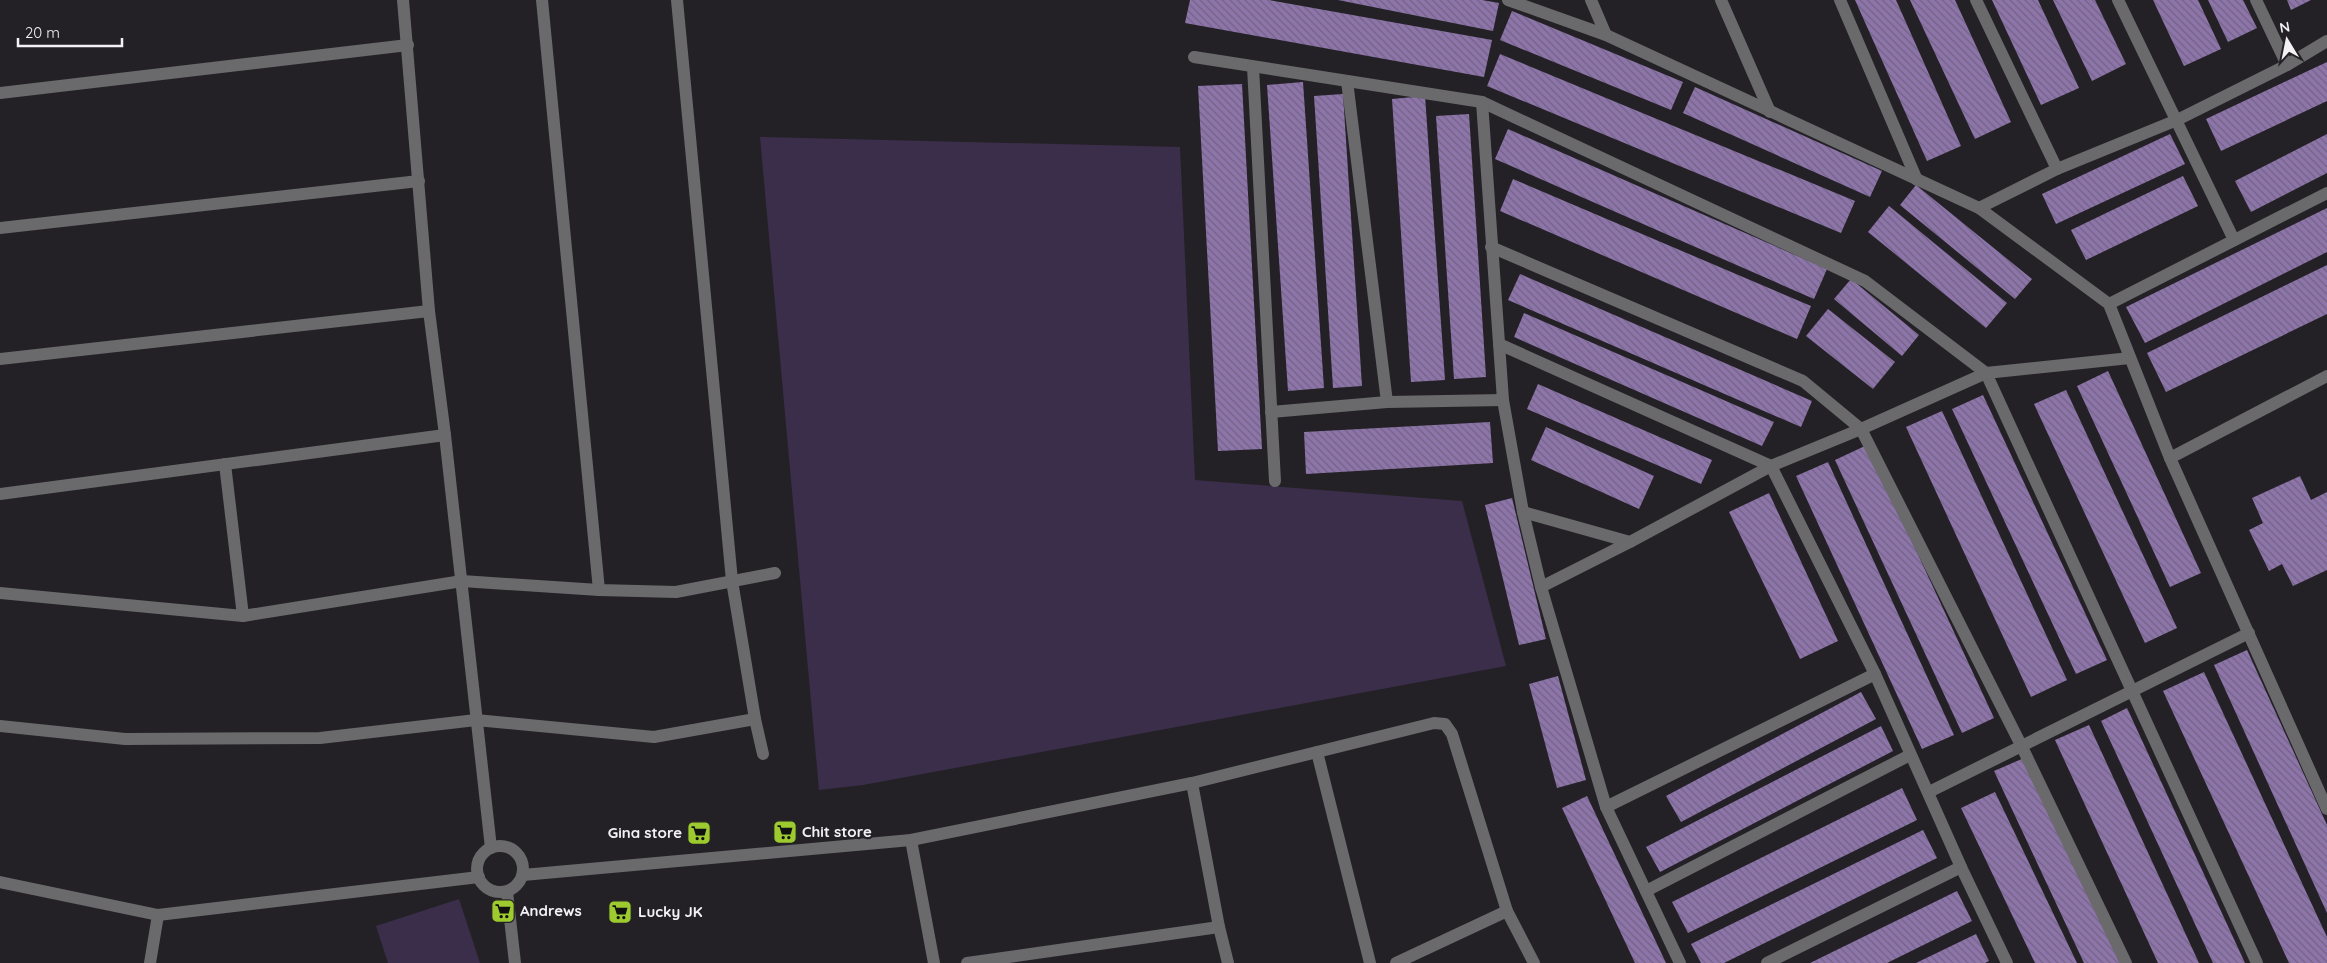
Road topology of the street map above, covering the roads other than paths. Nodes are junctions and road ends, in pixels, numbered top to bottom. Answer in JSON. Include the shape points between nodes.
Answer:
{"nodes":[{"id":1,"x":403,"y":0,"type":"edge"},
{"id":2,"x":542,"y":0,"type":"edge"},
{"id":3,"x":677,"y":0,"type":"edge"},
{"id":4,"x":1508,"y":0,"type":"edge"},
{"id":5,"x":1591,"y":0,"type":"edge"},
{"id":6,"x":1721,"y":0,"type":"edge"},
{"id":7,"x":1840,"y":0,"type":"edge"},
{"id":8,"x":1976,"y":0,"type":"edge"},
{"id":9,"x":2118,"y":0,"type":"edge"},
{"id":10,"x":2256,"y":0,"type":"edge"},
{"id":11,"x":1606,"y":35,"type":"junction"},
{"id":12,"x":2327,"y":41,"type":"edge"},
{"id":13,"x":408,"y":45,"type":"junction"},
{"id":14,"x":1194,"y":57,"type":"dead end"},
{"id":15,"x":2287,"y":65,"type":"junction"},
{"id":16,"x":1253,"y":67,"type":"junction"},
{"id":17,"x":1347,"y":81,"type":"junction"},
{"id":18,"x":0,"y":93,"type":"edge"},
{"id":19,"x":1482,"y":102,"type":"junction"},
{"id":20,"x":1770,"y":112,"type":"junction"},
{"id":21,"x":2177,"y":120,"type":"junction"},
{"id":22,"x":2056,"y":168,"type":"junction"},
{"id":23,"x":1917,"y":180,"type":"junction"},
{"id":24,"x":419,"y":181,"type":"junction"},
{"id":25,"x":2327,"y":193,"type":"edge"},
{"id":26,"x":1979,"y":208,"type":"junction"},
{"id":27,"x":0,"y":228,"type":"edge"},
{"id":28,"x":2234,"y":240,"type":"junction"},
{"id":29,"x":1491,"y":247,"type":"junction"},
{"id":30,"x":2109,"y":304,"type":"junction"},
{"id":31,"x":429,"y":311,"type":"junction"},
{"id":32,"x":1499,"y":344,"type":"junction"},
{"id":33,"x":2130,"y":358,"type":"junction"},
{"id":34,"x":0,"y":359,"type":"edge"},
{"id":35,"x":1986,"y":372,"type":"junction"},
{"id":36,"x":2327,"y":376,"type":"edge"},
{"id":37,"x":1503,"y":400,"type":"junction"},
{"id":38,"x":1387,"y":402,"type":"junction"},
{"id":39,"x":1271,"y":412,"type":"junction"},
{"id":40,"x":1861,"y":429,"type":"junction"},
{"id":41,"x":445,"y":435,"type":"junction"},
{"id":42,"x":2170,"y":458,"type":"junction"},
{"id":43,"x":225,"y":464,"type":"junction"},
{"id":44,"x":1771,"y":466,"type":"junction"},
{"id":45,"x":1275,"y":481,"type":"dead end"},
{"id":46,"x":0,"y":494,"type":"edge"},
{"id":47,"x":1523,"y":512,"type":"junction"},
{"id":48,"x":1630,"y":542,"type":"junction"},
{"id":49,"x":775,"y":573,"type":"dead end"},
{"id":50,"x":462,"y":581,"type":"junction"},
{"id":51,"x":732,"y":581,"type":"junction"},
{"id":52,"x":1541,"y":587,"type":"junction"},
{"id":53,"x":600,"y":590,"type":"junction"},
{"id":54,"x":0,"y":593,"type":"edge"},
{"id":55,"x":243,"y":616,"type":"junction"},
{"id":56,"x":2249,"y":633,"type":"junction"},
{"id":57,"x":1875,"y":674,"type":"junction"},
{"id":58,"x":2132,"y":693,"type":"junction"},
{"id":59,"x":754,"y":719,"type":"junction"},
{"id":60,"x":476,"y":720,"type":"junction"},
{"id":61,"x":0,"y":726,"type":"edge"},
{"id":62,"x":2022,"y":747,"type":"junction"},
{"id":63,"x":1317,"y":752,"type":"junction"},
{"id":64,"x":763,"y":754,"type":"dead end"},
{"id":65,"x":1910,"y":756,"type":"junction"},
{"id":66,"x":1192,"y":783,"type":"junction"},
{"id":67,"x":1929,"y":792,"type":"junction"},
{"id":68,"x":1606,"y":807,"type":"junction"},
{"id":69,"x":2327,"y":809,"type":"edge"},
{"id":70,"x":911,"y":840,"type":"junction"},
{"id":71,"x":491,"y":848,"type":"junction"},
{"id":72,"x":1961,"y":867,"type":"junction"},
{"id":73,"x":523,"y":876,"type":"junction"},
{"id":74,"x":479,"y":878,"type":"junction"},
{"id":75,"x":0,"y":882,"type":"edge"},
{"id":76,"x":1646,"y":891,"type":"junction"},
{"id":77,"x":507,"y":892,"type":"junction"},
{"id":78,"x":1507,"y":911,"type":"junction"},
{"id":79,"x":158,"y":916,"type":"junction"},
{"id":80,"x":1219,"y":927,"type":"junction"},
{"id":81,"x":150,"y":963,"type":"edge"},
{"id":82,"x":515,"y":963,"type":"edge"},
{"id":83,"x":934,"y":963,"type":"edge"},
{"id":84,"x":968,"y":963,"type":"edge"},
{"id":85,"x":1228,"y":963,"type":"edge"},
{"id":86,"x":1370,"y":963,"type":"edge"},
{"id":87,"x":1396,"y":963,"type":"edge"},
{"id":88,"x":1534,"y":963,"type":"edge"},
{"id":89,"x":1680,"y":963,"type":"edge"},
{"id":90,"x":1767,"y":963,"type":"edge"},
{"id":91,"x":2007,"y":963,"type":"edge"},
{"id":92,"x":2126,"y":963,"type":"edge"},
{"id":93,"x":2257,"y":963,"type":"edge"}],
"edges":[{"from":1,"to":13,"type":"street"},
{"from":2,"to":53,"type":"street"},
{"from":3,"to":51,"type":"street"},
{"from":4,"to":11,"type":"street"},
{"from":5,"to":11,"type":"street"},
{"from":6,"to":20,"type":"street"},
{"from":7,"to":23,"type":"street"},
{"from":8,"to":22,"type":"street"},
{"from":9,"to":21,"type":"street"},
{"from":10,"to":15,"type":"street"},
{"from":11,"to":20,"type":"street"},
{"from":12,"to":15,"type":"street"},
{"from":13,"to":18,"type":"street"},
{"from":13,"to":24,"type":"street"},
{"from":14,"to":16,"type":"street"},
{"from":15,"to":21,"type":"street"},
{"from":16,"to":17,"type":"street"},
{"from":16,"to":39,"type":"street"},
{"from":17,"to":19,"type":"street"},
{"from":17,"to":38,"type":"street"},
{"from":19,"to":29,"type":"street"},
{"from":19,"to":35,"type":"street","via":[[1864,281]]},
{"from":20,"to":23,"type":"street"},
{"from":21,"to":22,"type":"street"},
{"from":21,"to":28,"type":"street"},
{"from":22,"to":26,"type":"street"},
{"from":23,"to":26,"type":"street"},
{"from":24,"to":27,"type":"street"},
{"from":24,"to":31,"type":"street"},
{"from":25,"to":28,"type":"street"},
{"from":26,"to":30,"type":"street"},
{"from":28,"to":30,"type":"street"},
{"from":29,"to":32,"type":"street"},
{"from":29,"to":40,"type":"street","via":[[1803,381]]},
{"from":30,"to":33,"type":"street"},
{"from":31,"to":34,"type":"street"},
{"from":31,"to":41,"type":"street"},
{"from":32,"to":37,"type":"street"},
{"from":32,"to":44,"type":"street"},
{"from":33,"to":35,"type":"street"},
{"from":33,"to":42,"type":"street"},
{"from":35,"to":40,"type":"street"},
{"from":35,"to":58,"type":"street"},
{"from":36,"to":42,"type":"street"},
{"from":37,"to":38,"type":"street"},
{"from":37,"to":47,"type":"street"},
{"from":38,"to":39,"type":"street"},
{"from":39,"to":45,"type":"street"},
{"from":40,"to":44,"type":"street"},
{"from":40,"to":62,"type":"street"},
{"from":41,"to":43,"type":"street"},
{"from":41,"to":50,"type":"street"},
{"from":42,"to":56,"type":"street"},
{"from":43,"to":46,"type":"street"},
{"from":43,"to":55,"type":"street"},
{"from":44,"to":48,"type":"street"},
{"from":44,"to":57,"type":"street"},
{"from":47,"to":48,"type":"street"},
{"from":47,"to":52,"type":"street"},
{"from":48,"to":52,"type":"street"},
{"from":49,"to":51,"type":"street"},
{"from":50,"to":53,"type":"street"},
{"from":50,"to":55,"type":"street"},
{"from":50,"to":60,"type":"street"},
{"from":51,"to":53,"type":"street","via":[[676,592]]},
{"from":51,"to":59,"type":"street"},
{"from":52,"to":68,"type":"street"},
{"from":54,"to":55,"type":"street"},
{"from":56,"to":58,"type":"street"},
{"from":56,"to":69,"type":"street"},
{"from":57,"to":65,"type":"street"},
{"from":57,"to":68,"type":"street"},
{"from":58,"to":62,"type":"street"},
{"from":58,"to":93,"type":"street"},
{"from":59,"to":60,"type":"street","via":[[654,737]]},
{"from":59,"to":64,"type":"street"},
{"from":60,"to":61,"type":"street","via":[[320,738],[125,739]]},
{"from":60,"to":71,"type":"street"},
{"from":62,"to":67,"type":"street"},
{"from":62,"to":92,"type":"street"},
{"from":63,"to":66,"type":"street"},
{"from":63,"to":78,"type":"street","via":[[1434,723],[1445,724],[1452,734]]},
{"from":63,"to":86,"type":"street"},
{"from":65,"to":67,"type":"street"},
{"from":65,"to":76,"type":"street"},
{"from":66,"to":70,"type":"street"},
{"from":66,"to":80,"type":"street"},
{"from":67,"to":72,"type":"street"},
{"from":68,"to":76,"type":"street"},
{"from":70,"to":73,"type":"street"},
{"from":70,"to":83,"type":"street"},
{"from":71,"to":73,"type":"street","via":[[502,846],[512,849],[524,866]]},
{"from":71,"to":74,"type":"street","via":[[479,860]]},
{"from":72,"to":90,"type":"street"},
{"from":72,"to":91,"type":"street"},
{"from":73,"to":77,"type":"street","via":[[517,886]]},
{"from":74,"to":77,"type":"street","via":[[485,887],[495,892]]},
{"from":74,"to":79,"type":"street"},
{"from":75,"to":79,"type":"street"},
{"from":76,"to":89,"type":"street"},
{"from":77,"to":82,"type":"street"},
{"from":78,"to":87,"type":"street"},
{"from":78,"to":88,"type":"street"},
{"from":79,"to":81,"type":"street"},
{"from":80,"to":84,"type":"street"},
{"from":80,"to":85,"type":"street"}]}
